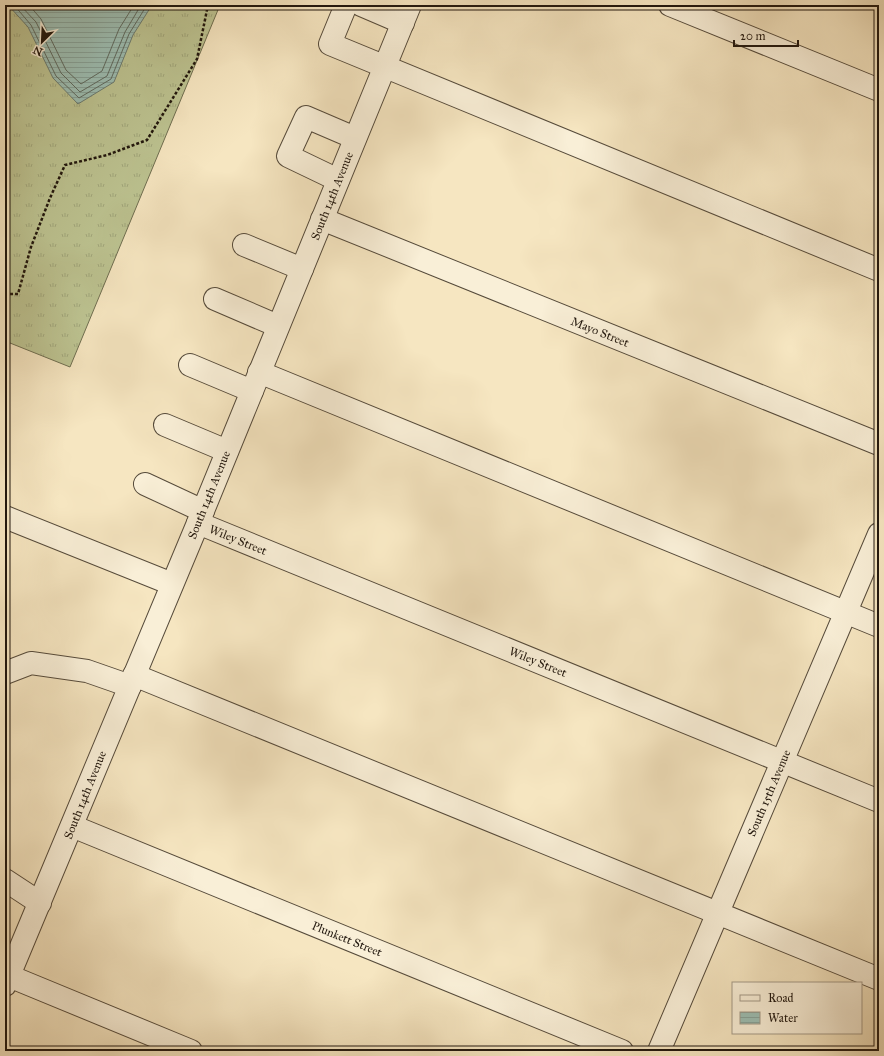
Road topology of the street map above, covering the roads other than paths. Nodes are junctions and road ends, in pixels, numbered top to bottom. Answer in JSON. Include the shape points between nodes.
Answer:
{"nodes":[{"id":1,"x":346,"y":5,"type":"edge"},
{"id":2,"x":360,"y":5,"type":"edge"},
{"id":3,"x":670,"y":5,"type":"edge"},
{"id":4,"x":407,"y":14,"type":"edge"},
{"id":5,"x":384,"y":67,"type":"junction"},
{"id":6,"x":879,"y":90,"type":"edge"},
{"id":7,"x":355,"y":138,"type":"junction"},
{"id":8,"x":338,"y":180,"type":"junction"},
{"id":9,"x":322,"y":219,"type":"junction"},
{"id":10,"x":244,"y":245,"type":"dead end"},
{"id":11,"x":302,"y":269,"type":"junction"},
{"id":12,"x":879,"y":270,"type":"edge"},
{"id":13,"x":215,"y":300,"type":"dead end"},
{"id":14,"x":278,"y":326,"type":"junction"},
{"id":15,"x":190,"y":365,"type":"dead end"},
{"id":16,"x":256,"y":381,"type":"junction"},
{"id":17,"x":165,"y":425,"type":"dead end"},
{"id":18,"x":879,"y":444,"type":"edge"},
{"id":19,"x":227,"y":451,"type":"junction"},
{"id":20,"x":145,"y":484,"type":"dead end"},
{"id":21,"x":5,"y":517,"type":"edge"},
{"id":22,"x":200,"y":517,"type":"junction"},
{"id":23,"x":879,"y":534,"type":"edge"},
{"id":24,"x":172,"y":584,"type":"junction"},
{"id":25,"x":846,"y":612,"type":"junction"},
{"id":26,"x":879,"y":626,"type":"edge"},
{"id":27,"x":5,"y":673,"type":"edge"},
{"id":28,"x":132,"y":680,"type":"junction"},
{"id":29,"x":782,"y":762,"type":"junction"},
{"id":30,"x":879,"y":801,"type":"edge"},
{"id":31,"x":72,"y":826,"type":"junction"},
{"id":32,"x":5,"y":880,"type":"edge"},
{"id":33,"x":40,"y":903,"type":"junction"},
{"id":34,"x":718,"y":913,"type":"junction"},
{"id":35,"x":879,"y":979,"type":"edge"},
{"id":36,"x":7,"y":980,"type":"edge"},
{"id":37,"x":191,"y":1051,"type":"edge"},
{"id":38,"x":622,"y":1051,"type":"edge"},
{"id":39,"x":659,"y":1051,"type":"edge"}],
"edges":[{"from":1,"to":5,"type":"street","via":[[330,44]]},
{"from":2,"to":4,"type":"street"},
{"from":3,"to":6,"type":"street"},
{"from":4,"to":5,"type":"street","name":"South 14th Avenue"},
{"from":5,"to":7,"type":"street","name":"South 14th Avenue"},
{"from":5,"to":12,"type":"street"},
{"from":7,"to":8,"type":"street","name":"South 14th Avenue"},
{"from":7,"to":8,"type":"street","via":[[306,118],[288,156]]},
{"from":8,"to":9,"type":"street","name":"South 14th Avenue"},
{"from":9,"to":11,"type":"street","name":"South 14th Avenue"},
{"from":9,"to":18,"type":"street","name":"Mayo Street"},
{"from":10,"to":11,"type":"street"},
{"from":11,"to":14,"type":"street","name":"South 14th Avenue"},
{"from":13,"to":14,"type":"street"},
{"from":14,"to":16,"type":"street","name":"South 14th Avenue"},
{"from":15,"to":16,"type":"street"},
{"from":16,"to":19,"type":"street","name":"South 14th Avenue"},
{"from":16,"to":25,"type":"street"},
{"from":17,"to":19,"type":"street"},
{"from":19,"to":22,"type":"street","name":"South 14th Avenue"},
{"from":20,"to":22,"type":"street","name":"Wiley Street"},
{"from":21,"to":24,"type":"street"},
{"from":22,"to":24,"type":"street","name":"South 14th Avenue"},
{"from":22,"to":29,"type":"street","name":"Wiley Street"},
{"from":23,"to":25,"type":"street","name":"South 15th Avenue"},
{"from":24,"to":28,"type":"street","name":"South 14th Avenue"},
{"from":25,"to":26,"type":"street"},
{"from":25,"to":29,"type":"street","name":"South 15th Avenue"},
{"from":27,"to":28,"type":"street","via":[[31,664]]},
{"from":28,"to":31,"type":"street","name":"South 14th Avenue"},
{"from":28,"to":34,"type":"street"},
{"from":29,"to":30,"type":"street","name":"Wiley Street"},
{"from":29,"to":34,"type":"street","name":"South 15th Avenue"},
{"from":31,"to":33,"type":"street","name":"South 14th Avenue"},
{"from":31,"to":38,"type":"street","name":"Plunkett Street"},
{"from":32,"to":33,"type":"street"},
{"from":33,"to":36,"type":"street","name":"South 14th Avenue"},
{"from":34,"to":35,"type":"street"},
{"from":34,"to":39,"type":"street","name":"South 15th Avenue"},
{"from":36,"to":37,"type":"street"}]}
